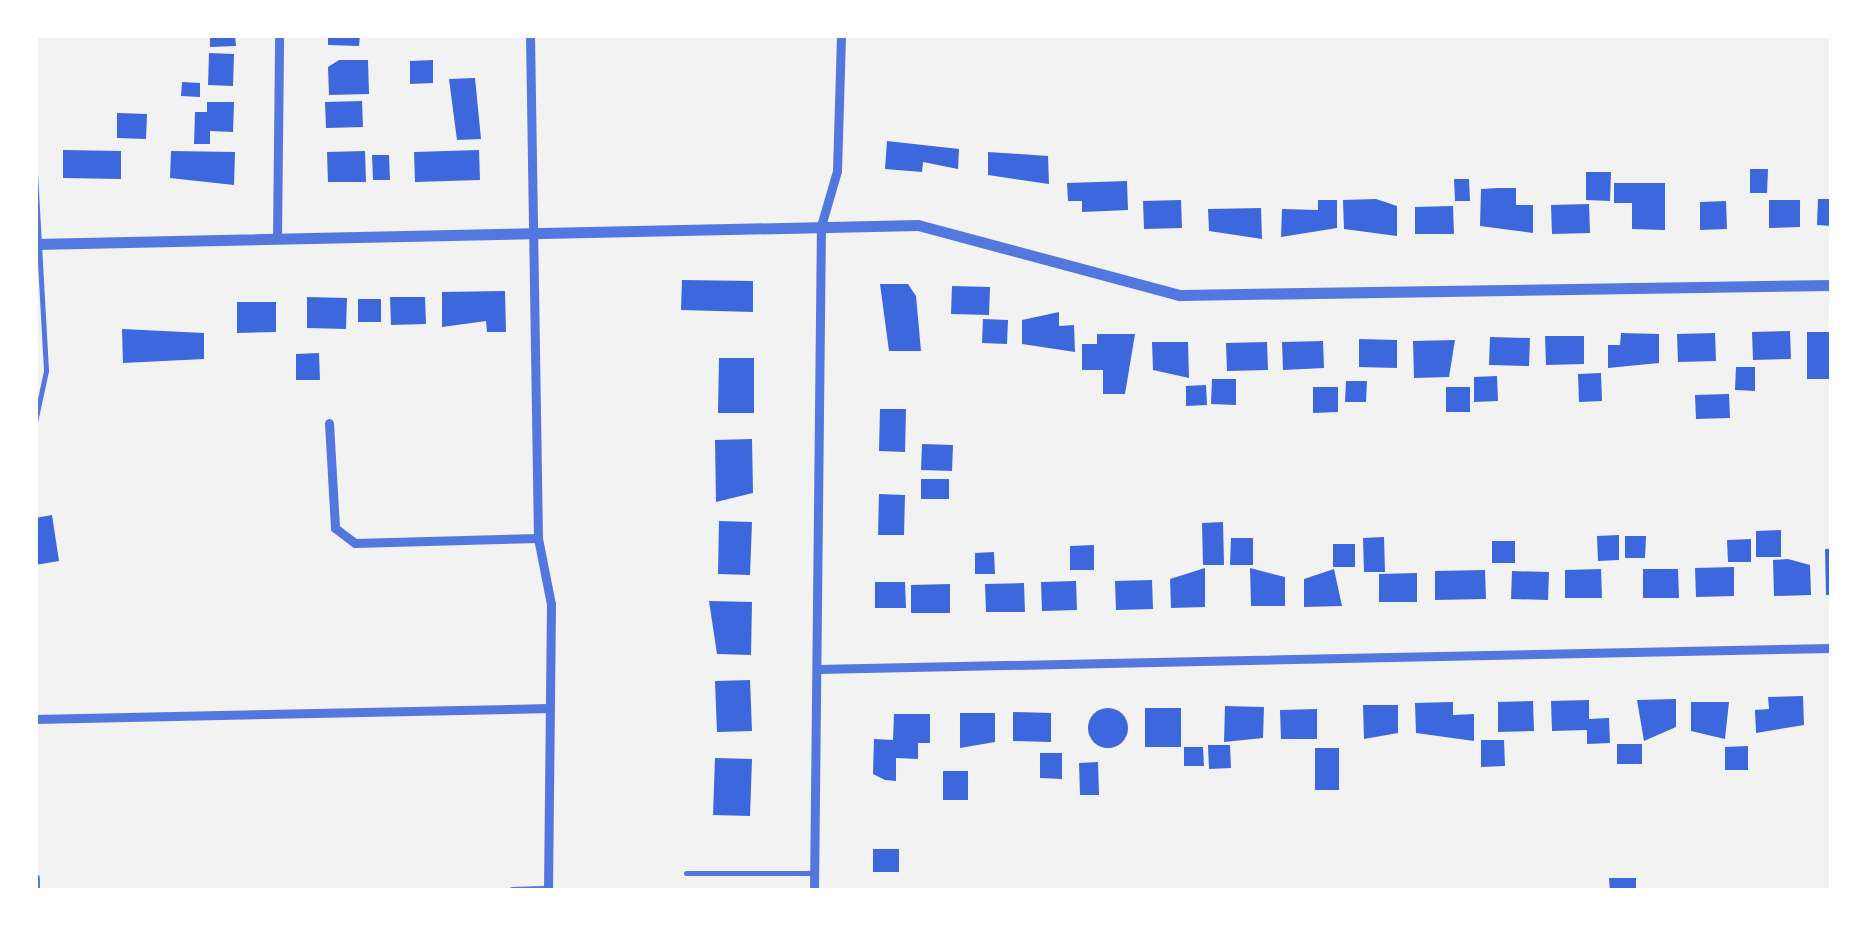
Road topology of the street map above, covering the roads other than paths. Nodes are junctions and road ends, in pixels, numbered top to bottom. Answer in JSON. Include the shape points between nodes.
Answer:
{"nodes":[{"id":1,"x":279,"y":35,"type":"edge"},
{"id":2,"x":530,"y":35,"type":"edge"},
{"id":3,"x":842,"y":35,"type":"edge"},
{"id":4,"x":35,"y":173,"type":"edge"},
{"id":5,"x":821,"y":226,"type":"junction"},
{"id":6,"x":533,"y":232,"type":"junction"},
{"id":7,"x":277,"y":239,"type":"junction"},
{"id":8,"x":40,"y":244,"type":"edge"},
{"id":9,"x":1832,"y":285,"type":"edge"},
{"id":10,"x":35,"y":422,"type":"edge"},
{"id":11,"x":330,"y":422,"type":"dead end"},
{"id":12,"x":538,"y":538,"type":"junction"},
{"id":13,"x":1832,"y":648,"type":"edge"},
{"id":14,"x":817,"y":669,"type":"junction"},
{"id":15,"x":550,"y":708,"type":"junction"},
{"id":16,"x":35,"y":719,"type":"edge"},
{"id":17,"x":686,"y":872,"type":"dead end"},
{"id":18,"x":814,"y":872,"type":"junction"},
{"id":19,"x":35,"y":878,"type":"edge"},
{"id":20,"x":548,"y":890,"type":"edge"},
{"id":21,"x":35,"y":891,"type":"edge"},
{"id":22,"x":512,"y":891,"type":"edge"},
{"id":23,"x":814,"y":891,"type":"edge"}],
"edges":[{"from":1,"to":7,"type":"street"},
{"from":2,"to":6,"type":"street"},
{"from":3,"to":5,"type":"street","via":[[837,171]]},
{"from":4,"to":8,"type":"lane"},
{"from":5,"to":6,"type":"street"},
{"from":5,"to":9,"type":"street","via":[[918,225],[1180,295]]},
{"from":5,"to":14,"type":"street"},
{"from":6,"to":7,"type":"street"},
{"from":6,"to":12,"type":"street"},
{"from":7,"to":8,"type":"street"},
{"from":8,"to":10,"type":"lane","via":[[46,371]]},
{"from":11,"to":12,"type":"street","via":[[335,528],[355,543]]},
{"from":12,"to":15,"type":"street","via":[[551,604]]},
{"from":13,"to":14,"type":"street"},
{"from":14,"to":18,"type":"street"},
{"from":15,"to":16,"type":"street"},
{"from":15,"to":20,"type":"street"},
{"from":17,"to":18,"type":"lane"},
{"from":18,"to":23,"type":"street"},
{"from":19,"to":21,"type":"street"},
{"from":20,"to":22,"type":"street"}]}
